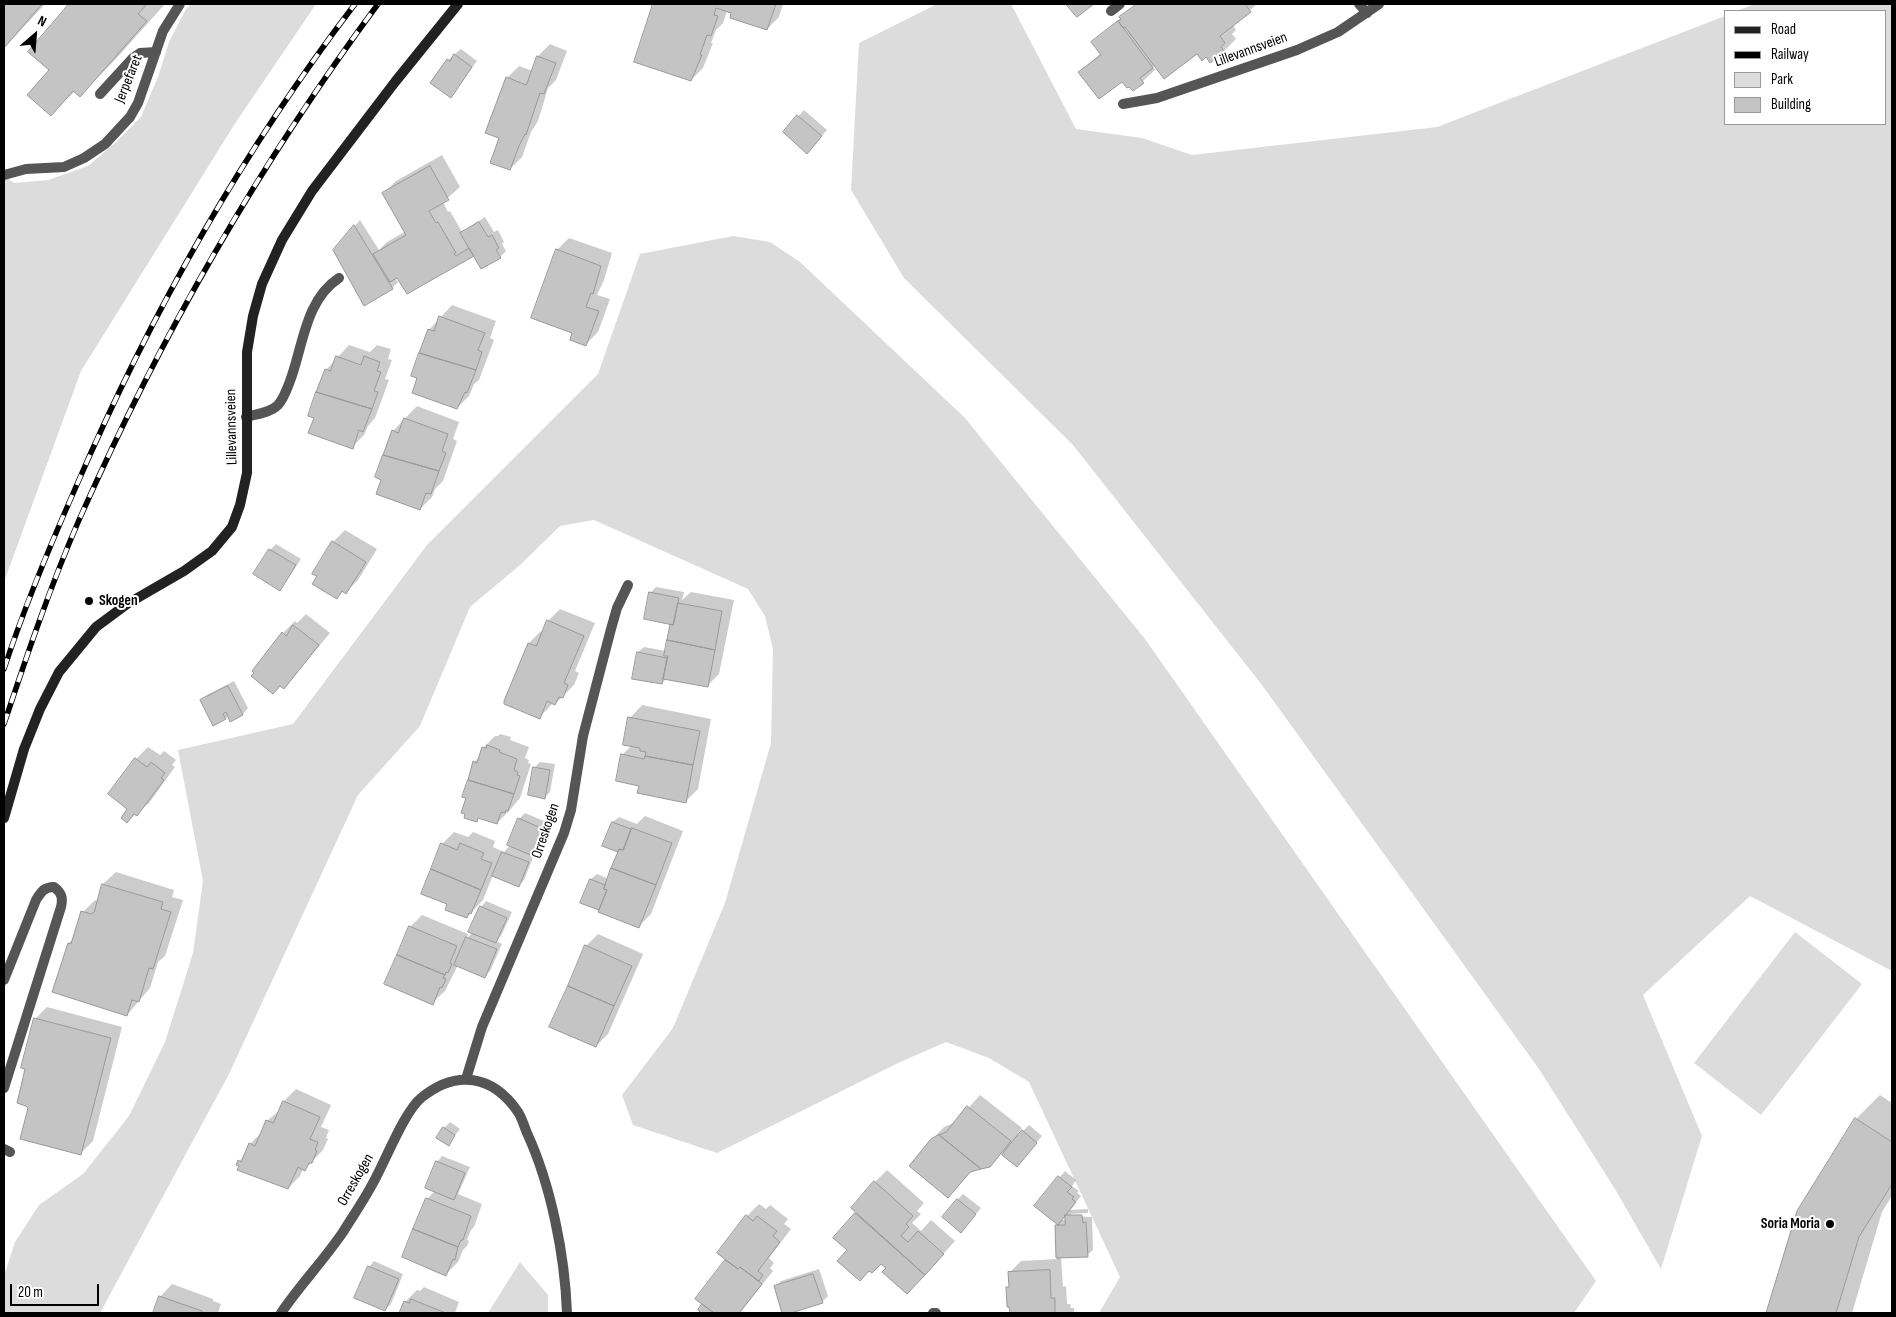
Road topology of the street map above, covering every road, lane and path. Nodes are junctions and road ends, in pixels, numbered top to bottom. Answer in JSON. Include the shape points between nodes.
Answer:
{"nodes":[{"id":1,"x":180,"y":4,"type":"edge"},
{"id":2,"x":458,"y":4,"type":"edge"},
{"id":3,"x":1120,"y":4,"type":"edge"},
{"id":4,"x":1359,"y":4,"type":"edge"},
{"id":5,"x":1379,"y":4,"type":"edge"},
{"id":6,"x":1111,"y":11,"type":"dead end"},
{"id":7,"x":1367,"y":13,"type":"junction"},
{"id":8,"x":156,"y":52,"type":"junction"},
{"id":9,"x":100,"y":94,"type":"dead end"},
{"id":10,"x":1123,"y":104,"type":"dead end"},
{"id":11,"x":4,"y":175,"type":"edge"},
{"id":12,"x":339,"y":278,"type":"dead end"},
{"id":13,"x":246,"y":417,"type":"junction"},
{"id":14,"x":628,"y":585,"type":"dead end"},
{"id":15,"x":4,"y":818,"type":"edge"},
{"id":16,"x":4,"y":980,"type":"edge"},
{"id":17,"x":466,"y":1079,"type":"junction"},
{"id":18,"x":4,"y":1088,"type":"edge"},
{"id":19,"x":281,"y":1313,"type":"edge"},
{"id":20,"x":567,"y":1313,"type":"edge"}],
"edges":[{"from":1,"to":8,"type":"street","name":"Jerpefaret","via":[[163,31]]},
{"from":2,"to":13,"type":"street","name":"Lillevannsveien","via":[[312,192],[282,240],[252,316],[247,352]]},
{"from":3,"to":6,"type":"street"},
{"from":4,"to":7,"type":"street"},
{"from":5,"to":7,"type":"street","name":"Lillevannsveien"},
{"from":7,"to":10,"type":"street","name":"Lillevannsveien","via":[[1338,32],[1297,50],[1158,98]]},
{"from":8,"to":9,"type":"street","via":[[140,53],[133,58]]},
{"from":8,"to":11,"type":"street","name":"Jerpefaret","via":[[138,103],[106,144],[64,167],[26,169]]},
{"from":12,"to":13,"type":"street","via":[[322,295],[309,317],[292,375],[277,406]]},
{"from":13,"to":15,"type":"street","name":"Lillevannsveien","via":[[247,473],[232,527],[212,551],[96,627],[59,672],[27,741]]},
{"from":14,"to":17,"type":"street","name":"Orreskogen","via":[[617,608],[603,658],[564,833],[482,1027]]},
{"from":16,"to":18,"type":"street","via":[[36,900],[47,887],[54,887],[63,899]]},
{"from":17,"to":19,"type":"street","name":"Orreskogen","via":[[452,1080],[420,1099],[342,1233]]},
{"from":17,"to":20,"type":"street","name":"Orreskogen","via":[[483,1082],[502,1092],[518,1113],[537,1153],[553,1214],[566,1286]]}]}
